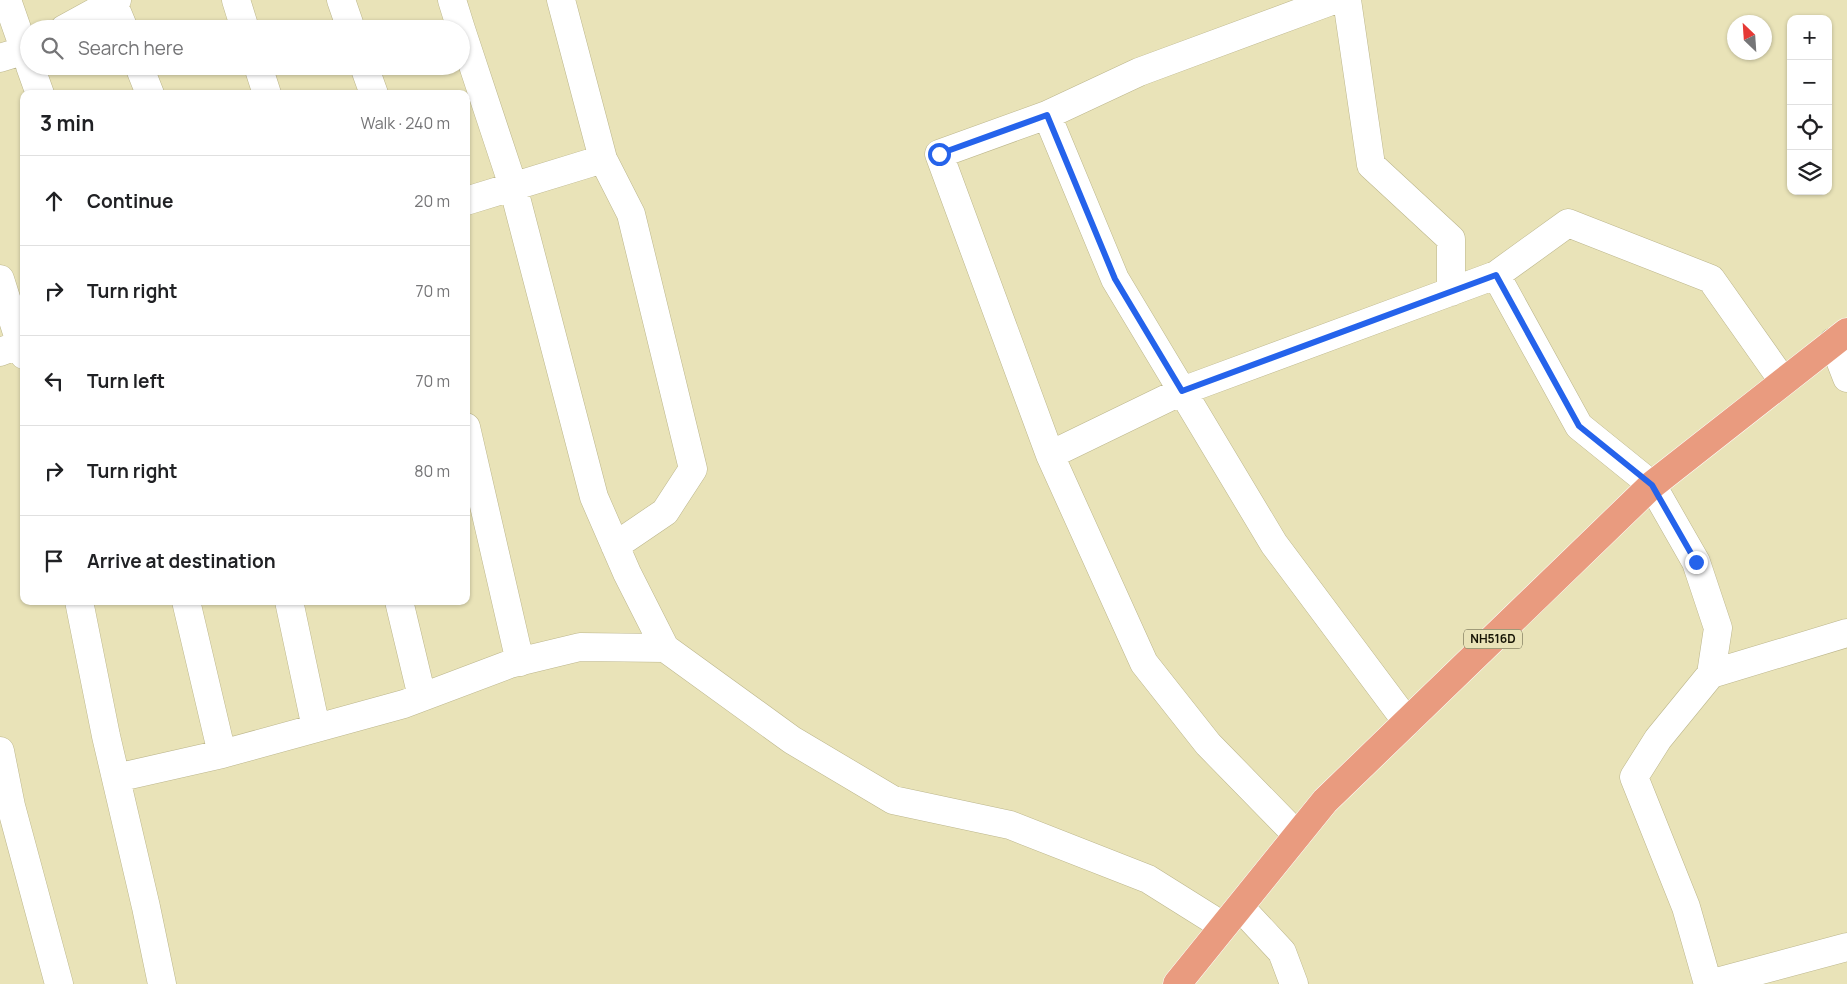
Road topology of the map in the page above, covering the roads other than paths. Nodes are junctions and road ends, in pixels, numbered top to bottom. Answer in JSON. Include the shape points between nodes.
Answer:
{"nodes":[{"id":1,"x":7,"y":0,"type":"edge"},
{"id":2,"x":114,"y":0,"type":"edge"},
{"id":3,"x":236,"y":0,"type":"edge"},
{"id":4,"x":341,"y":0,"type":"edge"},
{"id":5,"x":452,"y":0,"type":"edge"},
{"id":6,"x":1334,"y":0,"type":"edge"},
{"id":7,"x":1347,"y":0,"type":"edge"},
{"id":8,"x":568,"y":2,"type":"edge"},
{"id":9,"x":80,"y":20,"type":"edge"},
{"id":10,"x":121,"y":20,"type":"edge"},
{"id":11,"x":242,"y":20,"type":"edge"},
{"id":12,"x":348,"y":20,"type":"edge"},
{"id":13,"x":458,"y":20,"type":"edge"},
{"id":14,"x":20,"y":49,"type":"edge"},
{"id":15,"x":470,"y":56,"type":"edge"},
{"id":16,"x":31,"y":75,"type":"edge"},
{"id":17,"x":143,"y":75,"type":"edge"},
{"id":18,"x":261,"y":75,"type":"edge"},
{"id":19,"x":367,"y":75,"type":"edge"},
{"id":20,"x":38,"y":90,"type":"edge"},
{"id":21,"x":148,"y":90,"type":"edge"},
{"id":22,"x":265,"y":90,"type":"edge"},
{"id":23,"x":373,"y":90,"type":"edge"},
{"id":24,"x":1047,"y":115,"type":"junction"},
{"id":25,"x":603,"y":159,"type":"junction"},
{"id":26,"x":513,"y":186,"type":"junction"},
{"id":27,"x":470,"y":200,"type":"edge"},
{"id":28,"x":1496,"y":275,"type":"junction"},
{"id":29,"x":0,"y":279,"type":"edge"},
{"id":30,"x":1451,"y":292,"type":"junction"},
{"id":31,"x":1840,"y":337,"type":"edge"},
{"id":32,"x":17,"y":349,"type":"edge"},
{"id":33,"x":1847,"y":378,"type":"edge"},
{"id":34,"x":1783,"y":381,"type":"junction"},
{"id":35,"x":1182,"y":391,"type":"junction"},
{"id":36,"x":470,"y":444,"type":"edge"},
{"id":37,"x":1050,"y":456,"type":"junction"},
{"id":38,"x":1652,"y":485,"type":"junction"},
{"id":39,"x":615,"y":546,"type":"junction"},
{"id":40,"x":80,"y":605,"type":"edge"},
{"id":41,"x":187,"y":605,"type":"edge"},
{"id":42,"x":290,"y":605,"type":"edge"},
{"id":43,"x":401,"y":605,"type":"edge"},
{"id":44,"x":1847,"y":633,"type":"edge"},
{"id":45,"x":665,"y":648,"type":"junction"},
{"id":46,"x":520,"y":662,"type":"junction"},
{"id":47,"x":1711,"y":674,"type":"junction"},
{"id":48,"x":422,"y":697,"type":"junction"},
{"id":49,"x":1407,"y":722,"type":"junction"},
{"id":50,"x":316,"y":728,"type":"junction"},
{"id":51,"x":0,"y":751,"type":"edge"},
{"id":52,"x":222,"y":754,"type":"junction"},
{"id":53,"x":116,"y":778,"type":"junction"},
{"id":54,"x":1297,"y":835,"type":"junction"},
{"id":55,"x":1231,"y":917,"type":"junction"},
{"id":56,"x":1847,"y":947,"type":"edge"},
{"id":57,"x":60,"y":984,"type":"edge"},
{"id":58,"x":162,"y":984,"type":"edge"},
{"id":59,"x":1177,"y":984,"type":"edge"},
{"id":60,"x":1294,"y":984,"type":"edge"},
{"id":61,"x":1709,"y":984,"type":"edge"}],
"edges":[{"from":1,"to":14,"type":"street"},
{"from":2,"to":9,"type":"street"},
{"from":2,"to":10,"type":"street"},
{"from":3,"to":11,"type":"street"},
{"from":4,"to":12,"type":"street"},
{"from":5,"to":13,"type":"street"},
{"from":6,"to":24,"type":"street","via":[[1139,72]]},
{"from":7,"to":30,"type":"street","via":[[1372,165],[1451,239]]},
{"from":8,"to":25,"type":"street"},
{"from":15,"to":26,"type":"street"},
{"from":16,"to":20,"type":"street"},
{"from":17,"to":21,"type":"street"},
{"from":18,"to":22,"type":"street"},
{"from":19,"to":23,"type":"street"},
{"from":24,"to":35,"type":"street","via":[[1115,279]]},
{"from":24,"to":37,"type":"street","via":[[939,154]]},
{"from":25,"to":26,"type":"street"},
{"from":25,"to":39,"type":"street","via":[[631,214],[693,468],[665,512]]},
{"from":26,"to":27,"type":"street"},
{"from":26,"to":39,"type":"street","via":[[594,497]]},
{"from":28,"to":30,"type":"street"},
{"from":28,"to":34,"type":"street","via":[[1568,223],[1711,279]]},
{"from":28,"to":38,"type":"street","via":[[1579,426]]},
{"from":29,"to":32,"type":"street"},
{"from":30,"to":35,"type":"street"},
{"from":31,"to":33,"type":"street"},
{"from":31,"to":34,"type":"highway","number":"NH516D"},
{"from":34,"to":38,"type":"highway","number":"NH516D"},
{"from":35,"to":37,"type":"street"},
{"from":35,"to":49,"type":"street","via":[[1274,544]]},
{"from":36,"to":46,"type":"street"},
{"from":37,"to":54,"type":"street","via":[[1144,663],[1208,744]]},
{"from":38,"to":47,"type":"street","via":[[1696,562],[1718,628]]},
{"from":38,"to":49,"type":"highway","number":"NH516D"},
{"from":39,"to":45,"type":"street"},
{"from":40,"to":53,"type":"street"},
{"from":41,"to":52,"type":"street"},
{"from":42,"to":50,"type":"street"},
{"from":43,"to":48,"type":"street"},
{"from":44,"to":47,"type":"street"},
{"from":45,"to":46,"type":"street","via":[[580,646]]},
{"from":45,"to":55,"type":"street","via":[[792,740],[893,800],[1019,829],[1148,879]]},
{"from":46,"to":48,"type":"street"},
{"from":47,"to":61,"type":"street","via":[[1658,739],[1634,777],[1686,907]]},
{"from":48,"to":50,"type":"street"},
{"from":49,"to":54,"type":"highway","number":"NH516D","via":[[1325,800]]},
{"from":50,"to":52,"type":"street"},
{"from":51,"to":57,"type":"street","via":[[11,806]]},
{"from":52,"to":53,"type":"street"},
{"from":53,"to":58,"type":"street"},
{"from":54,"to":55,"type":"highway","number":"NH516D"},
{"from":55,"to":59,"type":"highway","number":"NH516D"},
{"from":55,"to":60,"type":"street","via":[[1282,952]]},
{"from":56,"to":61,"type":"street"}]}
